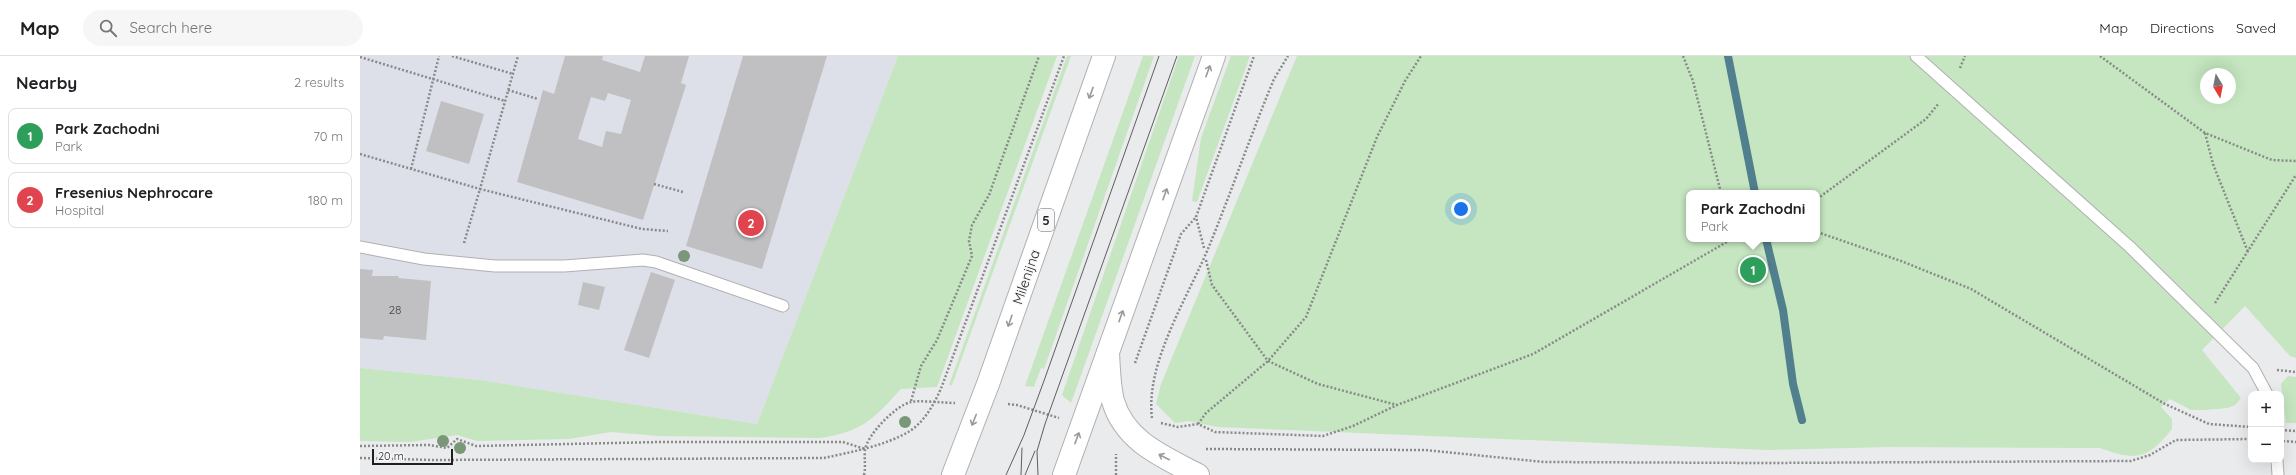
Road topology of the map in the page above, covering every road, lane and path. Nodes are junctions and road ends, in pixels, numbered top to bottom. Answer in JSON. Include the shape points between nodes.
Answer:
{"nodes":[{"id":1,"x":439,"y":56,"type":"edge"},
{"id":2,"x":452,"y":56,"type":"edge"},
{"id":3,"x":518,"y":56,"type":"edge"},
{"id":4,"x":1039,"y":56,"type":"edge"},
{"id":5,"x":1064,"y":56,"type":"edge"},
{"id":6,"x":1104,"y":56,"type":"edge"},
{"id":7,"x":1214,"y":56,"type":"edge"},
{"id":8,"x":1254,"y":56,"type":"edge"},
{"id":9,"x":1288,"y":56,"type":"edge"},
{"id":10,"x":1421,"y":56,"type":"edge"},
{"id":11,"x":1682,"y":56,"type":"edge"},
{"id":12,"x":1916,"y":56,"type":"edge"},
{"id":13,"x":2100,"y":56,"type":"edge"},
{"id":14,"x":361,"y":57,"type":"edge"},
{"id":15,"x":360,"y":62,"type":"edge"},
{"id":16,"x":513,"y":74,"type":"junction"},
{"id":17,"x":433,"y":79,"type":"junction"},
{"id":18,"x":1951,"y":88,"type":"junction"},
{"id":19,"x":508,"y":90,"type":"junction"},
{"id":20,"x":538,"y":99,"type":"dead end"},
{"id":21,"x":505,"y":101,"type":"junction"},
{"id":22,"x":2205,"y":133,"type":"junction"},
{"id":23,"x":360,"y":154,"type":"edge"},
{"id":24,"x":2296,"y":161,"type":"edge"},
{"id":25,"x":411,"y":169,"type":"junction"},
{"id":26,"x":2296,"y":175,"type":"edge"},
{"id":27,"x":654,"y":184,"type":"dead end"},
{"id":28,"x":480,"y":189,"type":"junction"},
{"id":29,"x":1720,"y":190,"type":"edge"},
{"id":30,"x":683,"y":192,"type":"dead end"},
{"id":31,"x":1820,"y":197,"type":"edge"},
{"id":32,"x":1196,"y":217,"type":"junction"},
{"id":33,"x":668,"y":230,"type":"dead end"},
{"id":34,"x":1820,"y":233,"type":"edge"},
{"id":35,"x":1727,"y":242,"type":"edge"},
{"id":36,"x":360,"y":247,"type":"edge"},
{"id":37,"x":1204,"y":248,"type":"dead end"},
{"id":38,"x":2248,"y":252,"type":"junction"},
{"id":39,"x":1206,"y":260,"type":"dead end"},
{"id":40,"x":458,"y":264,"type":"junction"},
{"id":41,"x":783,"y":306,"type":"dead end"},
{"id":42,"x":2203,"y":319,"type":"junction"},
{"id":43,"x":1108,"y":353,"type":"junction"},
{"id":44,"x":1268,"y":361,"type":"junction"},
{"id":45,"x":1134,"y":365,"type":"dead end"},
{"id":46,"x":2265,"y":391,"type":"edge"},
{"id":47,"x":911,"y":401,"type":"junction"},
{"id":48,"x":934,"y":403,"type":"junction"},
{"id":49,"x":948,"y":403,"type":"dead end"},
{"id":50,"x":1017,"y":405,"type":"dead end"},
{"id":51,"x":1397,"y":405,"type":"junction"},
{"id":52,"x":1061,"y":419,"type":"dead end"},
{"id":53,"x":1198,"y":424,"type":"junction"},
{"id":54,"x":2248,"y":426,"type":"edge"},
{"id":55,"x":2284,"y":430,"type":"edge"},
{"id":56,"x":2296,"y":430,"type":"edge"},
{"id":57,"x":2248,"y":439,"type":"edge"},
{"id":58,"x":2284,"y":441,"type":"edge"},
{"id":59,"x":2296,"y":442,"type":"edge"},
{"id":60,"x":360,"y":446,"type":"edge"},
{"id":61,"x":865,"y":449,"type":"junction"},
{"id":62,"x":1199,"y":449,"type":"dead end"},
{"id":63,"x":360,"y":458,"type":"edge"},
{"id":64,"x":2277,"y":463,"type":"edge"},
{"id":65,"x":1116,"y":464,"type":"dead end"},
{"id":66,"x":864,"y":475,"type":"edge"},
{"id":67,"x":953,"y":475,"type":"edge"},
{"id":68,"x":1064,"y":475,"type":"edge"},
{"id":69,"x":1116,"y":475,"type":"edge"},
{"id":70,"x":1198,"y":475,"type":"edge"},
{"id":71,"x":2278,"y":475,"type":"edge"}],
"edges":[{"from":1,"to":17,"type":"path"},
{"from":2,"to":16,"type":"path"},
{"from":3,"to":16,"type":"path"},
{"from":4,"to":47,"type":"path","via":[[989,195],[972,225],[969,241],[972,256],[936,340],[921,366]]},
{"from":5,"to":48,"type":"path","via":[[992,254]]},
{"from":6,"to":67,"type":"main road","name":"Milenijna","number":"5","one_way":true,"via":[[991,376]]},
{"from":43,"to":7,"type":"main road","one_way":true},
{"from":8,"to":32,"type":"path"},
{"from":9,"to":53,"type":"path","via":[[1274,80],[1153,380],[1150,403],[1153,420],[1178,427]]},
{"from":10,"to":44,"type":"path","via":[[1405,80],[1377,137],[1306,317]]},
{"from":11,"to":29,"type":"path","via":[[1693,81]]},
{"from":12,"to":18,"type":"lane"},
{"from":13,"to":22,"type":"path"},
{"from":14,"to":15,"type":"path"},
{"from":14,"to":17,"type":"path"},
{"from":16,"to":19,"type":"path"},
{"from":17,"to":21,"type":"path"},
{"from":17,"to":25,"type":"path"},
{"from":18,"to":31,"type":"path","via":[[1926,119]]},
{"from":18,"to":42,"type":"lane","via":[[2130,247]]},
{"from":19,"to":20,"type":"path"},
{"from":19,"to":21,"type":"path"},
{"from":21,"to":28,"type":"path"},
{"from":22,"to":24,"type":"path","via":[[2272,160]]},
{"from":22,"to":38,"type":"path","via":[[2213,164]]},
{"from":23,"to":25,"type":"path"},
{"from":25,"to":28,"type":"path"},
{"from":26,"to":38,"type":"path"},
{"from":27,"to":30,"type":"path"},
{"from":28,"to":33,"type":"path","via":[[642,229]]},
{"from":28,"to":40,"type":"path"},
{"from":32,"to":37,"type":"path"},
{"from":32,"to":45,"type":"path","via":[[1181,234]]},
{"from":34,"to":54,"type":"path","via":[[1971,289],[2165,404],[2209,424]]},
{"from":35,"to":51,"type":"path","via":[[1533,354]]},
{"from":36,"to":40,"type":"lane"},
{"from":38,"to":42,"type":"path"},
{"from":39,"to":44,"type":"path","via":[[1212,285]]},
{"from":40,"to":41,"type":"lane","via":[[564,266],[643,260],[656,262]]},
{"from":42,"to":46,"type":"lane","via":[[2253,368]]},
{"from":68,"to":43,"type":"main road","one_way":true},
{"from":70,"to":43,"type":"main road","one_way":true,"via":[[1147,448],[1126,426],[1117,413],[1113,400]]},
{"from":44,"to":51,"type":"path","via":[[1318,384]]},
{"from":44,"to":53,"type":"path","via":[[1206,413]]},
{"from":47,"to":48,"type":"path"},
{"from":47,"to":61,"type":"path","via":[[890,415],[875,432]]},
{"from":48,"to":49,"type":"path"},
{"from":48,"to":61,"type":"path","via":[[910,431]]},
{"from":50,"to":52,"type":"path"},
{"from":51,"to":53,"type":"path","via":[[1353,426],[1323,436],[1215,432]]},
{"from":55,"to":56,"type":"path"},
{"from":57,"to":62,"type":"path","via":[[2176,440],[2150,455],[2131,461],[1544,462],[1425,450]]},
{"from":58,"to":59,"type":"path"},
{"from":60,"to":61,"type":"path","via":[[429,445],[447,448],[458,439],[476,446],[638,442],[843,442]]},
{"from":61,"to":63,"type":"path","via":[[824,458]]},
{"from":61,"to":66,"type":"path"},
{"from":64,"to":71,"type":"lane"},
{"from":65,"to":69,"type":"path"}]}
